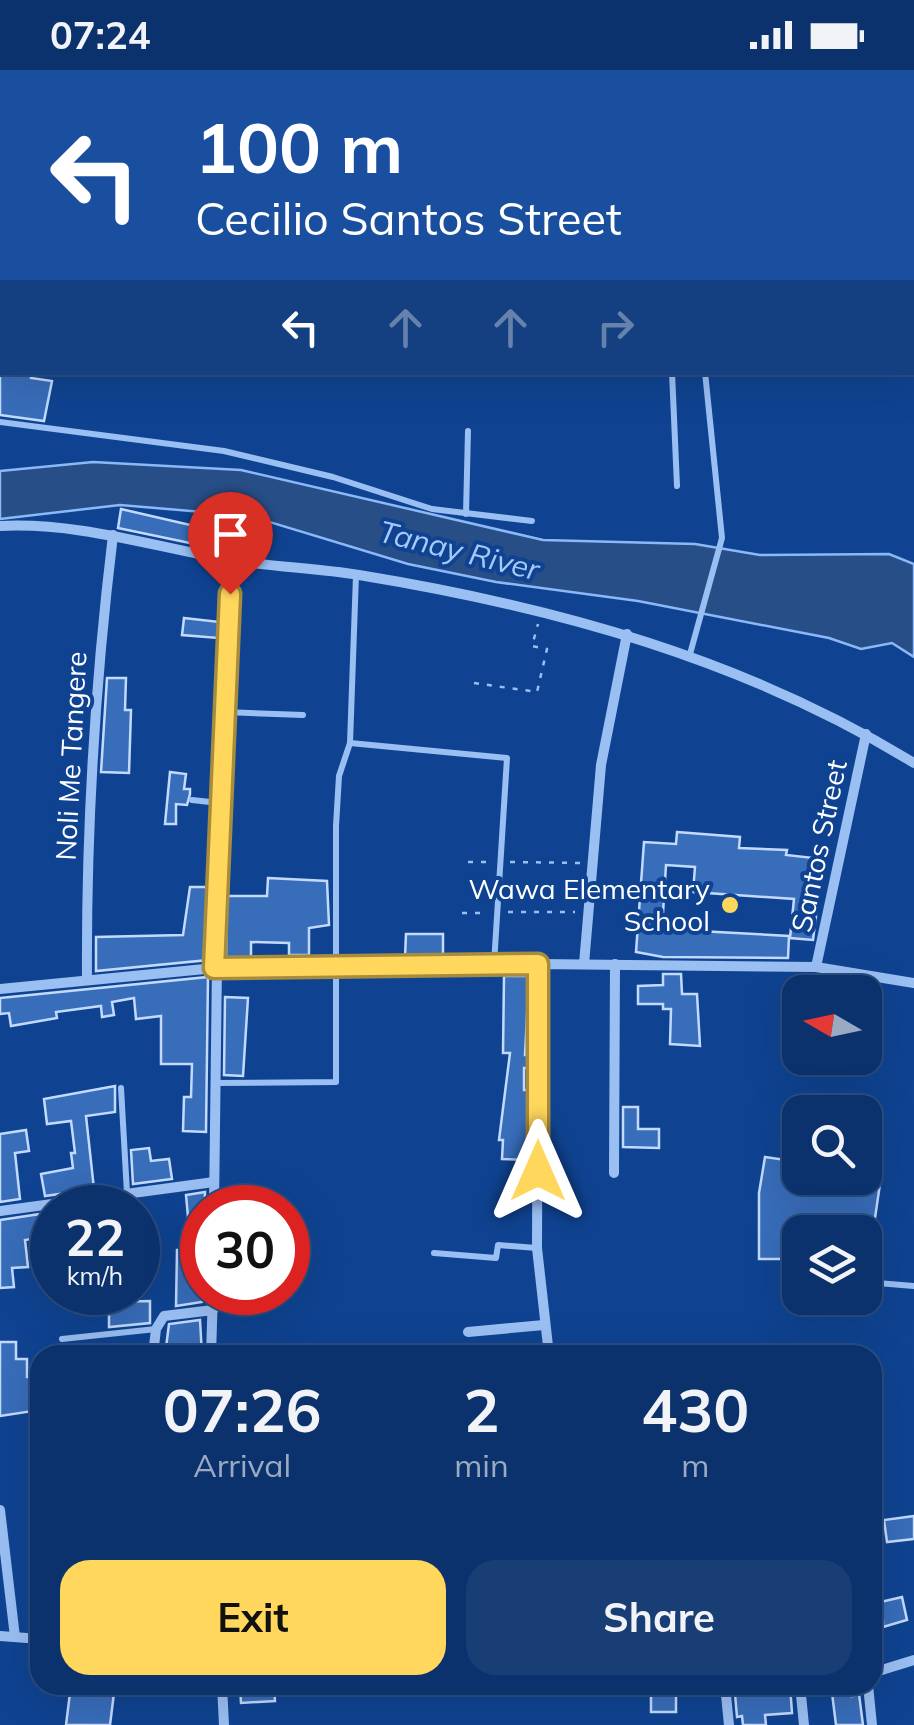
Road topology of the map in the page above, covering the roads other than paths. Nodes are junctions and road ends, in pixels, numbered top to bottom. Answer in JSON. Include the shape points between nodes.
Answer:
{"nodes":[{"id":1,"x":672,"y":375,"type":"edge"},
{"id":2,"x":705,"y":375,"type":"edge"},
{"id":3,"x":0,"y":422,"type":"edge"},
{"id":4,"x":468,"y":431,"type":"dead end"},
{"id":5,"x":677,"y":486,"type":"dead end"},
{"id":6,"x":466,"y":514,"type":"junction"},
{"id":7,"x":532,"y":521,"type":"dead end"},
{"id":8,"x":0,"y":526,"type":"edge"},
{"id":9,"x":113,"y":534,"type":"junction"},
{"id":10,"x":0,"y":538,"type":"edge"},
{"id":11,"x":233,"y":560,"type":"junction"},
{"id":12,"x":356,"y":574,"type":"junction"},
{"id":13,"x":627,"y":634,"type":"junction"},
{"id":14,"x":690,"y":654,"type":"junction"},
{"id":15,"x":222,"y":712,"type":"junction"},
{"id":16,"x":303,"y":715,"type":"dead end"},
{"id":17,"x":866,"y":734,"type":"junction"},
{"id":18,"x":350,"y":743,"type":"junction"},
{"id":19,"x":914,"y":763,"type":"edge"},
{"id":20,"x":192,"y":800,"type":"dead end"},
{"id":21,"x":219,"y":803,"type":"junction"},
{"id":22,"x":538,"y":964,"type":"junction"},
{"id":23,"x":584,"y":964,"type":"junction"},
{"id":24,"x":615,"y":964,"type":"junction"},
{"id":25,"x":494,"y":966,"type":"junction"},
{"id":26,"x":816,"y":967,"type":"junction"},
{"id":27,"x":214,"y":968,"type":"junction"},
{"id":28,"x":333,"y":968,"type":"junction"},
{"id":29,"x":87,"y":980,"type":"junction"},
{"id":30,"x":914,"y":983,"type":"edge"},
{"id":31,"x":0,"y":989,"type":"edge"},
{"id":32,"x":214,"y":1084,"type":"junction"},
{"id":33,"x":121,"y":1088,"type":"dead end"},
{"id":34,"x":614,"y":1174,"type":"dead end"},
{"id":35,"x":214,"y":1182,"type":"joint"},
{"id":36,"x":127,"y":1185,"type":"edge"},
{"id":37,"x":160,"y":1189,"type":"edge"},
{"id":38,"x":30,"y":1207,"type":"edge"},
{"id":39,"x":0,"y":1211,"type":"edge"},
{"id":40,"x":537,"y":1248,"type":"junction"},
{"id":41,"x":434,"y":1254,"type":"dead end"},
{"id":42,"x":882,"y":1283,"type":"edge"},
{"id":43,"x":914,"y":1286,"type":"edge"},
{"id":44,"x":180,"y":1314,"type":"edge"},
{"id":45,"x":212,"y":1315,"type":"edge"},
{"id":46,"x":544,"y":1324,"type":"junction"},
{"id":47,"x":156,"y":1328,"type":"junction"},
{"id":48,"x":468,"y":1332,"type":"dead end"},
{"id":49,"x":62,"y":1339,"type":"dead end"},
{"id":50,"x":154,"y":1345,"type":"edge"},
{"id":51,"x":211,"y":1345,"type":"edge"},
{"id":52,"x":547,"y":1345,"type":"edge"},
{"id":53,"x":0,"y":1510,"type":"edge"},
{"id":54,"x":0,"y":1636,"type":"edge"},
{"id":55,"x":16,"y":1637,"type":"junction"},
{"id":56,"x":30,"y":1638,"type":"edge"},
{"id":57,"x":914,"y":1660,"type":"edge"},
{"id":58,"x":882,"y":1671,"type":"edge"},
{"id":59,"x":222,"y":1695,"type":"edge"},
{"id":60,"x":726,"y":1695,"type":"edge"},
{"id":61,"x":801,"y":1695,"type":"edge"},
{"id":62,"x":869,"y":1695,"type":"edge"},
{"id":63,"x":224,"y":1725,"type":"edge"},
{"id":64,"x":729,"y":1725,"type":"edge"},
{"id":65,"x":804,"y":1725,"type":"edge"},
{"id":66,"x":872,"y":1725,"type":"edge"}],
"edges":[{"from":1,"to":5,"type":"lane"},
{"from":2,"to":14,"type":"lane","via":[[722,538]]},
{"from":3,"to":6,"type":"lane","via":[[224,450]]},
{"from":4,"to":6,"type":"lane"},
{"from":6,"to":7,"type":"lane"},
{"from":8,"to":9,"type":"street","via":[[50,524]]},
{"from":8,"to":10,"type":"street"},
{"from":9,"to":11,"type":"street"},
{"from":9,"to":29,"type":"street","name":"Noli Me Tangere","via":[[95,686]]},
{"from":11,"to":12,"type":"street"},
{"from":11,"to":15,"type":"street"},
{"from":12,"to":13,"type":"street"},
{"from":12,"to":18,"type":"lane"},
{"from":13,"to":14,"type":"street"},
{"from":13,"to":23,"type":"street","via":[[601,765]]},
{"from":14,"to":17,"type":"street"},
{"from":15,"to":16,"type":"lane"},
{"from":15,"to":21,"type":"street"},
{"from":17,"to":19,"type":"street"},
{"from":17,"to":26,"type":"street","name":"Santos Street"},
{"from":18,"to":25,"type":"lane","via":[[507,758]]},
{"from":18,"to":28,"type":"lane","via":[[339,776]]},
{"from":20,"to":21,"type":"lane"},
{"from":21,"to":27,"type":"street"},
{"from":22,"to":23,"type":"street"},
{"from":22,"to":25,"type":"street"},
{"from":22,"to":40,"type":"street"},
{"from":23,"to":24,"type":"street"},
{"from":24,"to":26,"type":"street"},
{"from":24,"to":34,"type":"street"},
{"from":25,"to":28,"type":"street"},
{"from":26,"to":30,"type":"street"},
{"from":27,"to":28,"type":"street"},
{"from":27,"to":29,"type":"street"},
{"from":27,"to":32,"type":"street"},
{"from":28,"to":32,"type":"lane","via":[[336,1082]]},
{"from":29,"to":31,"type":"street"},
{"from":32,"to":35,"type":"street"},
{"from":33,"to":36,"type":"lane"},
{"from":35,"to":37,"type":"street"},
{"from":38,"to":39,"type":"street"},
{"from":40,"to":41,"type":"lane","via":[[498,1245],[496,1258]]},
{"from":40,"to":46,"type":"street"},
{"from":42,"to":43,"type":"lane"},
{"from":44,"to":47,"type":"street","via":[[164,1316]]},
{"from":45,"to":51,"type":"street"},
{"from":46,"to":48,"type":"street"},
{"from":46,"to":52,"type":"street"},
{"from":47,"to":49,"type":"lane"},
{"from":47,"to":50,"type":"street"},
{"from":53,"to":55,"type":"street"},
{"from":54,"to":55,"type":"street"},
{"from":55,"to":56,"type":"street"},
{"from":57,"to":58,"type":"street"},
{"from":59,"to":63,"type":"street"},
{"from":60,"to":64,"type":"street"},
{"from":61,"to":65,"type":"street"},
{"from":62,"to":66,"type":"street"}]}
